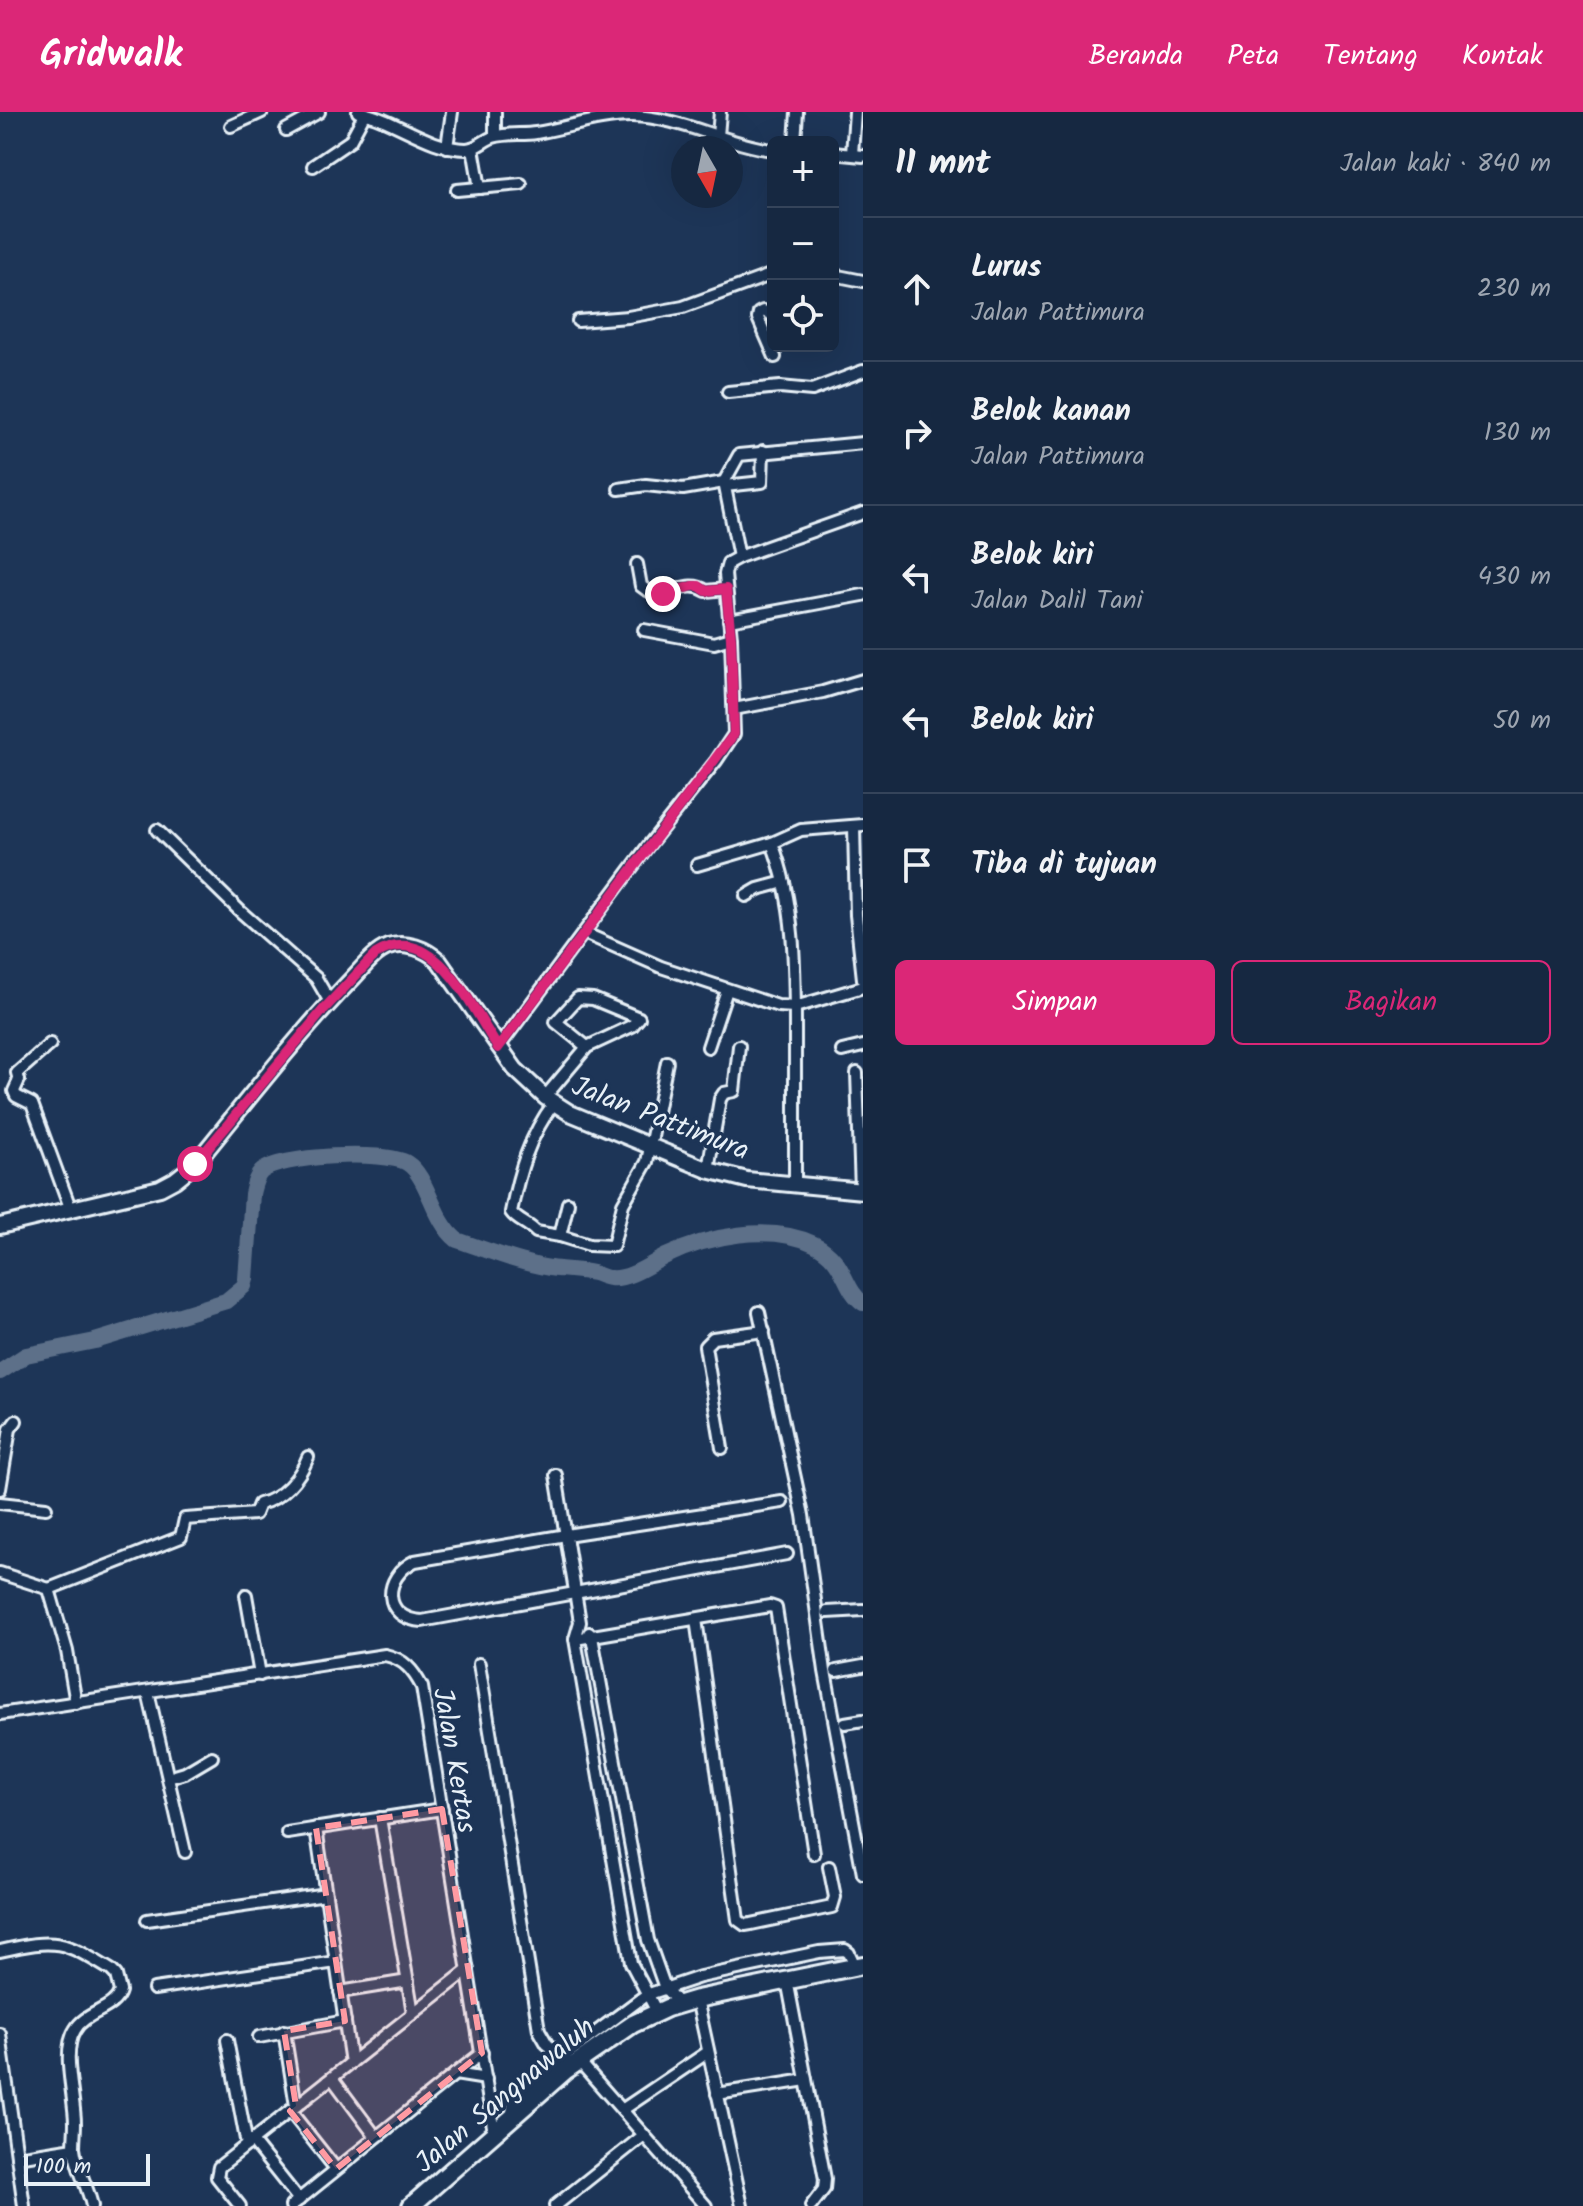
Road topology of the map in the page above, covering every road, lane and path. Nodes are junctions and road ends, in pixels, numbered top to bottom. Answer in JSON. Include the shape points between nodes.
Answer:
{"nodes":[{"id":1,"x":262,"y":112,"type":"edge"},
{"id":2,"x":319,"y":112,"type":"edge"},
{"id":3,"x":452,"y":112,"type":"edge"},
{"id":4,"x":495,"y":112,"type":"edge"},
{"id":5,"x":720,"y":112,"type":"edge"},
{"id":6,"x":797,"y":112,"type":"edge"},
{"id":7,"x":855,"y":112,"type":"edge"},
{"id":8,"x":361,"y":113,"type":"edge"},
{"id":9,"x":390,"y":117,"type":"edge"},
{"id":10,"x":231,"y":126,"type":"dead end"},
{"id":11,"x":286,"y":130,"type":"dead end"},
{"id":12,"x":495,"y":136,"type":"junction"},
{"id":13,"x":718,"y":136,"type":"joint"},
{"id":14,"x":795,"y":136,"type":"edge"},
{"id":15,"x":743,"y":144,"type":"edge"},
{"id":16,"x":447,"y":147,"type":"junction"},
{"id":17,"x":473,"y":148,"type":"junction"},
{"id":18,"x":767,"y":149,"type":"edge"},
{"id":19,"x":858,"y":155,"type":"edge"},
{"id":20,"x":313,"y":166,"type":"dead end"},
{"id":21,"x":521,"y":184,"type":"dead end"},
{"id":22,"x":480,"y":188,"type":"junction"},
{"id":23,"x":457,"y":190,"type":"dead end"},
{"id":24,"x":767,"y":276,"type":"edge"},
{"id":25,"x":839,"y":276,"type":"edge"},
{"id":26,"x":863,"y":281,"type":"edge"},
{"id":27,"x":767,"y":313,"type":"edge"},
{"id":28,"x":578,"y":321,"type":"dead end"},
{"id":29,"x":767,"y":339,"type":"edge"},
{"id":30,"x":773,"y":352,"type":"edge"},
{"id":31,"x":775,"y":357,"type":"dead end"},
{"id":32,"x":863,"y":371,"type":"edge"},
{"id":33,"x":728,"y":392,"type":"dead end"},
{"id":34,"x":863,"y":443,"type":"edge"},
{"id":35,"x":763,"y":451,"type":"junction"},
{"id":36,"x":724,"y":484,"type":"junction"},
{"id":37,"x":619,"y":489,"type":"dead end"},
{"id":38,"x":863,"y":513,"type":"edge"},
{"id":39,"x":739,"y":557,"type":"junction"},
{"id":40,"x":637,"y":564,"type":"dead end"},
{"id":41,"x":726,"y":589,"type":"junction"},
{"id":42,"x":863,"y":595,"type":"edge"},
{"id":43,"x":729,"y":620,"type":"junction"},
{"id":44,"x":644,"y":630,"type":"dead end"},
{"id":45,"x":731,"y":638,"type":"junction"},
{"id":46,"x":863,"y":680,"type":"edge"},
{"id":47,"x":734,"y":709,"type":"junction"},
{"id":48,"x":858,"y":825,"type":"edge"},
{"id":49,"x":157,"y":830,"type":"dead end"},
{"id":50,"x":772,"y":843,"type":"junction"},
{"id":51,"x":697,"y":865,"type":"dead end"},
{"id":52,"x":784,"y":882,"type":"junction"},
{"id":53,"x":746,"y":896,"type":"dead end"},
{"id":54,"x":584,"y":933,"type":"junction"},
{"id":55,"x":863,"y":979,"type":"edge"},
{"id":56,"x":863,"y":987,"type":"edge"},
{"id":57,"x":727,"y":990,"type":"junction"},
{"id":58,"x":332,"y":1000,"type":"junction"},
{"id":59,"x":795,"y":1007,"type":"junction"},
{"id":60,"x":50,"y":1044,"type":"dead end"},
{"id":61,"x":739,"y":1046,"type":"dead end"},
{"id":62,"x":863,"y":1046,"type":"edge"},
{"id":63,"x":587,"y":1047,"type":"junction"},
{"id":64,"x":708,"y":1047,"type":"dead end"},
{"id":65,"x":498,"y":1048,"type":"junction"},
{"id":66,"x":842,"y":1051,"type":"dead end"},
{"id":67,"x":667,"y":1062,"type":"dead end"},
{"id":68,"x":857,"y":1073,"type":"dead end"},
{"id":69,"x":549,"y":1100,"type":"junction"},
{"id":70,"x":651,"y":1146,"type":"junction"},
{"id":71,"x":708,"y":1170,"type":"junction"},
{"id":72,"x":795,"y":1186,"type":"junction"},
{"id":73,"x":862,"y":1191,"type":"edge"},
{"id":74,"x":568,"y":1203,"type":"dead end"},
{"id":75,"x":71,"y":1210,"type":"junction"},
{"id":76,"x":0,"y":1226,"type":"edge"},
{"id":77,"x":560,"y":1236,"type":"junction"},
{"id":78,"x":759,"y":1312,"type":"dead end"},
{"id":79,"x":764,"y":1331,"type":"junction"},
{"id":80,"x":16,"y":1421,"type":"dead end"},
{"id":81,"x":722,"y":1448,"type":"dead end"},
{"id":82,"x":308,"y":1457,"type":"dead end"},
{"id":83,"x":556,"y":1475,"type":"dead end"},
{"id":84,"x":0,"y":1485,"type":"edge"},
{"id":85,"x":782,"y":1502,"type":"dead end"},
{"id":86,"x":0,"y":1503,"type":"edge"},
{"id":87,"x":46,"y":1508,"type":"dead end"},
{"id":88,"x":566,"y":1532,"type":"junction"},
{"id":89,"x":787,"y":1554,"type":"dead end"},
{"id":90,"x":0,"y":1573,"type":"edge"},
{"id":91,"x":49,"y":1589,"type":"junction"},
{"id":92,"x":575,"y":1592,"type":"junction"},
{"id":93,"x":246,"y":1595,"type":"dead end"},
{"id":94,"x":863,"y":1610,"type":"edge"},
{"id":95,"x":827,"y":1612,"type":"dead end"},
{"id":96,"x":696,"y":1619,"type":"junction"},
{"id":97,"x":580,"y":1622,"type":"junction"},
{"id":98,"x":592,"y":1637,"type":"junction"},
{"id":99,"x":575,"y":1639,"type":"junction"},
{"id":100,"x":479,"y":1664,"type":"dead end"},
{"id":101,"x":863,"y":1666,"type":"edge"},
{"id":102,"x":836,"y":1671,"type":"dead end"},
{"id":103,"x":260,"y":1675,"type":"junction"},
{"id":104,"x":148,"y":1692,"type":"junction"},
{"id":105,"x":76,"y":1703,"type":"junction"},
{"id":106,"x":0,"y":1714,"type":"edge"},
{"id":107,"x":863,"y":1720,"type":"edge"},
{"id":108,"x":845,"y":1723,"type":"dead end"},
{"id":109,"x":212,"y":1757,"type":"dead end"},
{"id":110,"x":168,"y":1778,"type":"junction"},
{"id":111,"x":624,"y":1806,"type":"junction"},
{"id":112,"x":442,"y":1809,"type":"junction"},
{"id":113,"x":604,"y":1809,"type":"junction"},
{"id":114,"x":380,"y":1818,"type":"junction"},
{"id":115,"x":316,"y":1828,"type":"junction"},
{"id":116,"x":287,"y":1833,"type":"dead end"},
{"id":117,"x":185,"y":1852,"type":"dead end"},
{"id":118,"x":814,"y":1854,"type":"dead end"},
{"id":119,"x":829,"y":1867,"type":"dead end"},
{"id":120,"x":863,"y":1874,"type":"edge"},
{"id":121,"x":326,"y":1894,"type":"junction"},
{"id":122,"x":147,"y":1920,"type":"dead end"},
{"id":123,"x":0,"y":1951,"type":"edge"},
{"id":124,"x":336,"y":1962,"type":"junction"},
{"id":125,"x":859,"y":1965,"type":"edge"},
{"id":126,"x":468,"y":1970,"type":"junction"},
{"id":127,"x":787,"y":1980,"type":"junction"},
{"id":128,"x":408,"y":1981,"type":"junction"},
{"id":129,"x":665,"y":1988,"type":"junction"},
{"id":130,"x":154,"y":1989,"type":"dead end"},
{"id":131,"x":340,"y":1992,"type":"junction"},
{"id":132,"x":646,"y":1995,"type":"junction"},
{"id":133,"x":697,"y":1999,"type":"junction"},
{"id":134,"x":679,"y":2004,"type":"junction"},
{"id":135,"x":657,"y":2012,"type":"junction"},
{"id":136,"x":413,"y":2013,"type":"junction"},
{"id":137,"x":345,"y":2021,"type":"junction"},
{"id":138,"x":284,"y":2031,"type":"junction"},
{"id":139,"x":0,"y":2034,"type":"edge"},
{"id":140,"x":259,"y":2037,"type":"dead end"},
{"id":141,"x":227,"y":2040,"type":"dead end"},
{"id":142,"x":708,"y":2052,"type":"junction"},
{"id":143,"x":482,"y":2053,"type":"junction"},
{"id":144,"x":572,"y":2061,"type":"junction"},
{"id":145,"x":351,"y":2063,"type":"junction"},
{"id":146,"x":455,"y":2074,"type":"junction"},
{"id":147,"x":332,"y":2078,"type":"junction"},
{"id":148,"x":486,"y":2079,"type":"junction"},
{"id":149,"x":806,"y":2080,"type":"junction"},
{"id":150,"x":717,"y":2094,"type":"junction"},
{"id":151,"x":293,"y":2108,"type":"junction"},
{"id":152,"x":622,"y":2110,"type":"junction"},
{"id":153,"x":494,"y":2133,"type":"junction"},
{"id":154,"x":644,"y":2135,"type":"junction"},
{"id":155,"x":376,"y":2137,"type":"junction"},
{"id":156,"x":249,"y":2143,"type":"junction"},
{"id":157,"x":74,"y":2148,"type":"junction"},
{"id":158,"x":17,"y":2157,"type":"junction"},
{"id":159,"x":336,"y":2169,"type":"junction"},
{"id":160,"x":295,"y":2203,"type":"edge"},
{"id":161,"x":699,"y":2204,"type":"edge"},
{"id":162,"x":24,"y":2206,"type":"edge"},
{"id":163,"x":92,"y":2206,"type":"edge"},
{"id":164,"x":240,"y":2206,"type":"edge"},
{"id":165,"x":411,"y":2206,"type":"edge"},
{"id":166,"x":555,"y":2206,"type":"edge"},
{"id":167,"x":742,"y":2206,"type":"edge"},
{"id":168,"x":811,"y":2206,"type":"edge"}],
"edges":[{"from":1,"to":10,"type":"street"},
{"from":2,"to":11,"type":"street"},
{"from":3,"to":16,"type":"street"},
{"from":4,"to":12,"type":"street"},
{"from":5,"to":13,"type":"street"},
{"from":6,"to":14,"type":"street"},
{"from":7,"to":19,"type":"street"},
{"from":8,"to":9,"type":"street"},
{"from":8,"to":20,"type":"street","via":[[350,141]]},
{"from":9,"to":16,"type":"street"},
{"from":12,"to":13,"type":"street","via":[[634,116]]},
{"from":12,"to":17,"type":"street"},
{"from":15,"to":18,"type":"street"},
{"from":16,"to":17,"type":"street"},
{"from":17,"to":22,"type":"street"},
{"from":21,"to":22,"type":"street"},
{"from":22,"to":23,"type":"street"},
{"from":24,"to":28,"type":"street","via":[[683,307]]},
{"from":25,"to":26,"type":"street"},
{"from":27,"to":29,"type":"street","via":[[758,318]]},
{"from":30,"to":31,"type":"street"},
{"from":32,"to":33,"type":"street","via":[[812,390]]},
{"from":34,"to":35,"type":"street"},
{"from":35,"to":36,"type":"street","via":[[739,455]]},
{"from":35,"to":36,"type":"street","via":[[762,482]]},
{"from":36,"to":37,"type":"street"},
{"from":36,"to":39,"type":"street"},
{"from":38,"to":39,"type":"street"},
{"from":39,"to":41,"type":"street","via":[[726,568]]},
{"from":40,"to":41,"type":"street","via":[[641,586],[651,593],[693,586]]},
{"from":41,"to":43,"type":"street"},
{"from":42,"to":43,"type":"street"},
{"from":43,"to":45,"type":"street"},
{"from":44,"to":45,"type":"street","via":[[714,643]]},
{"from":45,"to":47,"type":"street"},
{"from":46,"to":47,"type":"street"},
{"from":47,"to":54,"type":"street","via":[[736,726],[730,740]]},
{"from":48,"to":50,"type":"street","via":[[801,830]]},
{"from":48,"to":55,"type":"street","via":[[856,915]]},
{"from":49,"to":58,"type":"street","via":[[316,978]]},
{"from":50,"to":51,"type":"street"},
{"from":50,"to":52,"type":"street"},
{"from":52,"to":53,"type":"street"},
{"from":52,"to":59,"type":"street","via":[[791,915]]},
{"from":54,"to":57,"type":"street"},
{"from":54,"to":65,"type":"street"},
{"from":56,"to":59,"type":"street"},
{"from":57,"to":59,"type":"street"},
{"from":57,"to":64,"type":"street"},
{"from":58,"to":65,"type":"street","name":"Jalan Pattimura","via":[[376,954],[411,946],[439,961]]},
{"from":58,"to":75,"type":"street","name":"Jalan Pattimura","via":[[195,1164],[175,1180],[144,1193]]},
{"from":59,"to":72,"type":"street"},
{"from":60,"to":75,"type":"street","via":[[17,1073],[14,1091],[32,1104]]},
{"from":61,"to":71,"type":"street","via":[[734,1091],[720,1099]]},
{"from":62,"to":66,"type":"street"},
{"from":63,"to":63,"type":"street","via":[[632,1026],[639,1018],[578,998],[556,1022]]},
{"from":63,"to":69,"type":"street"},
{"from":65,"to":69,"type":"street","name":"Jalan Pattimura"},
{"from":67,"to":70,"type":"street"},
{"from":68,"to":73,"type":"street"},
{"from":69,"to":70,"type":"street","name":"Jalan Pattimura"},
{"from":69,"to":77,"type":"street","via":[[520,1172],[511,1212],[536,1232]]},
{"from":70,"to":71,"type":"street","name":"Jalan Pattimura"},
{"from":70,"to":77,"type":"street","via":[[623,1204],[613,1246]]},
{"from":71,"to":72,"type":"street","name":"Jalan Pattimura"},
{"from":72,"to":73,"type":"street","name":"Jalan Pattimura"},
{"from":74,"to":77,"type":"street"},
{"from":75,"to":76,"type":"street","name":"Jalan Pattimura"},
{"from":78,"to":79,"type":"street"},
{"from":79,"to":81,"type":"street","via":[[713,1338],[705,1346]]},
{"from":79,"to":120,"type":"street","via":[[803,1515],[825,1671]]},
{"from":80,"to":84,"type":"street"},
{"from":82,"to":91,"type":"street","via":[[292,1483],[258,1509],[185,1519],[181,1537]]},
{"from":83,"to":88,"type":"street"},
{"from":85,"to":88,"type":"street"},
{"from":86,"to":87,"type":"street"},
{"from":88,"to":92,"type":"street"},
{"from":88,"to":92,"type":"street","via":[[415,1561],[395,1577],[391,1597],[400,1615],[422,1621]]},
{"from":89,"to":92,"type":"street"},
{"from":90,"to":91,"type":"street"},
{"from":91,"to":105,"type":"street"},
{"from":92,"to":97,"type":"street"},
{"from":93,"to":103,"type":"street"},
{"from":94,"to":95,"type":"street"},
{"from":96,"to":98,"type":"street"},
{"from":96,"to":118,"type":"street","via":[[776,1608]]},
{"from":96,"to":119,"type":"street","via":[[738,1920],[745,1925],[832,1907]]},
{"from":97,"to":98,"type":"street"},
{"from":97,"to":99,"type":"street"},
{"from":98,"to":99,"type":"street"},
{"from":98,"to":111,"type":"street"},
{"from":99,"to":113,"type":"street"},
{"from":100,"to":144,"type":"street","via":[[539,2030],[541,2038]]},
{"from":101,"to":102,"type":"street"},
{"from":103,"to":104,"type":"street","name":"Jalan Kertas"},
{"from":103,"to":112,"type":"street","name":"Jalan Kertas","via":[[385,1655],[399,1658],[422,1687]]},
{"from":104,"to":105,"type":"street","name":"Jalan Kertas"},
{"from":104,"to":110,"type":"street"},
{"from":105,"to":106,"type":"street","name":"Jalan Kertas"},
{"from":107,"to":108,"type":"street"},
{"from":109,"to":110,"type":"street"},
{"from":110,"to":117,"type":"street"},
{"from":111,"to":113,"type":"street"},
{"from":111,"to":129,"type":"street","via":[[648,1940]]},
{"from":112,"to":114,"type":"street"},
{"from":112,"to":126,"type":"street","name":"Jalan Kertas"},
{"from":113,"to":132,"type":"street","via":[[631,1963]]},
{"from":114,"to":115,"type":"street"},
{"from":114,"to":128,"type":"street"},
{"from":115,"to":116,"type":"street"},
{"from":115,"to":121,"type":"street"},
{"from":121,"to":122,"type":"street"},
{"from":121,"to":124,"type":"street"},
{"from":123,"to":157,"type":"street","via":[[46,1941],[75,1948],[116,1975],[118,1999],[82,2022],[70,2043]]},
{"from":124,"to":130,"type":"street"},
{"from":124,"to":131,"type":"street"},
{"from":125,"to":127,"type":"main road","name":"Jalan Sangnawaluh"},
{"from":125,"to":129,"type":"street","via":[[841,1949]]},
{"from":126,"to":136,"type":"street"},
{"from":126,"to":143,"type":"street","name":"Jalan Kertas"},
{"from":127,"to":133,"type":"main road","name":"Jalan Sangnawaluh"},
{"from":127,"to":149,"type":"street"},
{"from":128,"to":131,"type":"street"},
{"from":128,"to":136,"type":"street"},
{"from":129,"to":132,"type":"street"},
{"from":129,"to":134,"type":"street"},
{"from":131,"to":137,"type":"street"},
{"from":132,"to":135,"type":"street"},
{"from":132,"to":144,"type":"street"},
{"from":133,"to":134,"type":"main road","name":"Jalan Sangnawaluh"},
{"from":133,"to":142,"type":"street"},
{"from":134,"to":135,"type":"main road","name":"Jalan Sangnawaluh"},
{"from":135,"to":144,"type":"main road","name":"Jalan Sangnawaluh"},
{"from":136,"to":145,"type":"street"},
{"from":137,"to":138,"type":"street"},
{"from":137,"to":145,"type":"street"},
{"from":138,"to":140,"type":"street"},
{"from":138,"to":151,"type":"street"},
{"from":139,"to":158,"type":"street"},
{"from":141,"to":156,"type":"street"},
{"from":142,"to":150,"type":"street"},
{"from":142,"to":152,"type":"street"},
{"from":143,"to":146,"type":"street"},
{"from":143,"to":148,"type":"street","name":"Jalan Kertas"},
{"from":144,"to":152,"type":"street"},
{"from":144,"to":153,"type":"main road","name":"Jalan Sangnawaluh"},
{"from":145,"to":147,"type":"street"},
{"from":146,"to":148,"type":"street"},
{"from":146,"to":155,"type":"street"},
{"from":147,"to":151,"type":"street"},
{"from":147,"to":155,"type":"street"},
{"from":148,"to":153,"type":"street","name":"Jalan Kertas"},
{"from":149,"to":150,"type":"street"},
{"from":149,"to":168,"type":"street","via":[[825,2183]]},
{"from":150,"to":167,"type":"street"},
{"from":151,"to":156,"type":"street"},
{"from":151,"to":159,"type":"street"},
{"from":152,"to":154,"type":"street"},
{"from":153,"to":165,"type":"main road","name":"Jalan Sangnawaluh"},
{"from":154,"to":161,"type":"street"},
{"from":154,"to":166,"type":"street"},
{"from":155,"to":159,"type":"street"},
{"from":156,"to":160,"type":"street"},
{"from":156,"to":164,"type":"street","via":[[216,2173]]},
{"from":157,"to":158,"type":"street"},
{"from":157,"to":163,"type":"street"},
{"from":158,"to":162,"type":"street"},
{"from":159,"to":160,"type":"street"}]}
